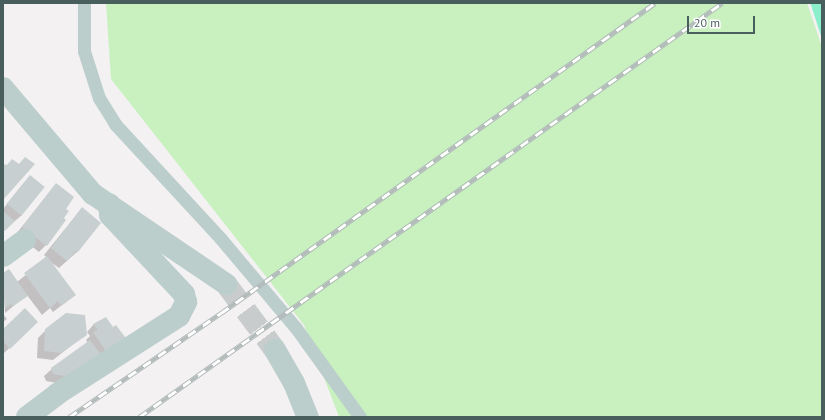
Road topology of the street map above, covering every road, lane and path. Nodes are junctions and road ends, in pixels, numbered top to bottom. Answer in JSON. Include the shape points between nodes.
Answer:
{"nodes":[{"id":1,"x":84,"y":3,"type":"edge"},
{"id":2,"x":3,"y":88,"type":"edge"},
{"id":3,"x":109,"y":204,"type":"junction"},
{"id":4,"x":25,"y":240,"type":"dead end"},
{"id":5,"x":3,"y":256,"type":"edge"},
{"id":6,"x":226,"y":284,"type":"tunnel mouth"},
{"id":7,"x":275,"y":350,"type":"tunnel mouth"},
{"id":8,"x":27,"y":417,"type":"edge"},
{"id":9,"x":308,"y":417,"type":"edge"},
{"id":10,"x":360,"y":417,"type":"edge"}],
"edges":[{"from":1,"to":10,"type":"lane","via":[[84,51],[99,98],[114,124],[221,238],[296,328]]},
{"from":2,"to":3,"type":"street","via":[[94,194]]},
{"from":3,"to":6,"type":"street"},
{"from":3,"to":8,"type":"street","via":[[110,215],[184,294],[186,302],[179,316],[57,394]]},
{"from":4,"to":5,"type":"street"},
{"from":7,"to":9,"type":"street","via":[[294,383]]}]}
